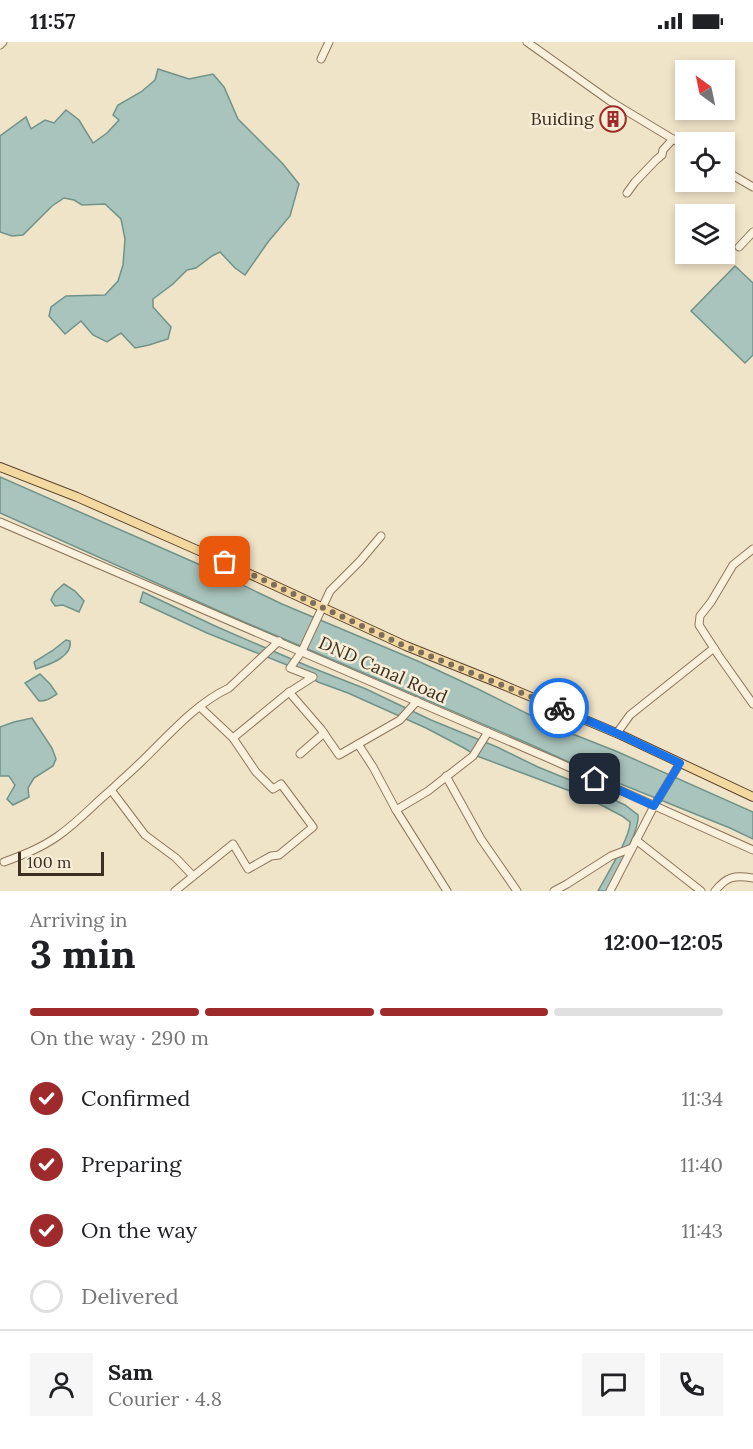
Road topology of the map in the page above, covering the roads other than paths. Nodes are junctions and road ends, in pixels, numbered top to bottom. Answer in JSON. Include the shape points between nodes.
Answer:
{"nodes":[{"id":1,"x":329,"y":42,"type":"edge"},
{"id":2,"x":532,"y":43,"type":"edge"},
{"id":3,"x":321,"y":58,"type":"dead end"},
{"id":4,"x":673,"y":139,"type":"joint"},
{"id":5,"x":735,"y":176,"type":"edge"},
{"id":6,"x":753,"y":187,"type":"edge"},
{"id":7,"x":627,"y":193,"type":"dead end"},
{"id":8,"x":753,"y":232,"type":"edge"},
{"id":9,"x":739,"y":247,"type":"dead end"},
{"id":10,"x":0,"y":467,"type":"edge"},
{"id":11,"x":0,"y":522,"type":"edge"},
{"id":12,"x":381,"y":536,"type":"dead end"},
{"id":13,"x":753,"y":549,"type":"edge"},
{"id":14,"x":323,"y":608,"type":"junction"},
{"id":15,"x":279,"y":641,"type":"junction"},
{"id":16,"x":714,"y":648,"type":"junction"},
{"id":17,"x":302,"y":651,"type":"junction"},
{"id":18,"x":290,"y":692,"type":"junction"},
{"id":19,"x":417,"y":701,"type":"junction"},
{"id":20,"x":753,"y":704,"type":"edge"},
{"id":21,"x":200,"y":706,"type":"junction"},
{"id":22,"x":488,"y":732,"type":"junction"},
{"id":23,"x":324,"y":733,"type":"junction"},
{"id":24,"x":617,"y":733,"type":"junction"},
{"id":25,"x":233,"y":738,"type":"junction"},
{"id":26,"x":358,"y":744,"type":"junction"},
{"id":27,"x":300,"y":754,"type":"dead end"},
{"id":28,"x":680,"y":763,"type":"junction"},
{"id":29,"x":446,"y":776,"type":"junction"},
{"id":30,"x":111,"y":790,"type":"junction"},
{"id":31,"x":753,"y":797,"type":"edge"},
{"id":32,"x":654,"y":806,"type":"junction"},
{"id":33,"x":396,"y":810,"type":"junction"},
{"id":34,"x":636,"y":840,"type":"junction"},
{"id":35,"x":632,"y":848,"type":"junction"},
{"id":36,"x":753,"y":850,"type":"edge"},
{"id":37,"x":4,"y":862,"type":"dead end"},
{"id":38,"x":193,"y":876,"type":"junction"},
{"id":39,"x":753,"y":878,"type":"edge"},
{"id":40,"x":175,"y":891,"type":"edge"},
{"id":41,"x":447,"y":891,"type":"edge"},
{"id":42,"x":517,"y":891,"type":"edge"},
{"id":43,"x":554,"y":891,"type":"edge"},
{"id":44,"x":610,"y":891,"type":"edge"},
{"id":45,"x":701,"y":891,"type":"edge"},
{"id":46,"x":715,"y":891,"type":"edge"}],
"edges":[{"from":1,"to":3,"type":"street"},
{"from":2,"to":4,"type":"street","via":[[610,101]]},
{"from":4,"to":7,"type":"street"},
{"from":5,"to":6,"type":"street"},
{"from":8,"to":9,"type":"street"},
{"from":10,"to":14,"type":"main road","via":[[78,497]]},
{"from":11,"to":15,"type":"street","name":"DND Canal Road"},
{"from":12,"to":14,"type":"street","via":[[330,591]]},
{"from":13,"to":16,"type":"street","via":[[733,565],[700,616],[699,625]]},
{"from":14,"to":17,"type":"street"},
{"from":14,"to":24,"type":"main road"},
{"from":15,"to":17,"type":"street","name":"DND Canal Road"},
{"from":15,"to":21,"type":"street","via":[[229,688]]},
{"from":16,"to":20,"type":"street"},
{"from":16,"to":24,"type":"street","via":[[636,710]]},
{"from":17,"to":18,"type":"street","via":[[290,668],[313,677]]},
{"from":17,"to":19,"type":"street","name":"DND Canal Road"},
{"from":18,"to":23,"type":"street"},
{"from":18,"to":25,"type":"street"},
{"from":19,"to":22,"type":"street","name":"DND Canal Road"},
{"from":19,"to":26,"type":"street","via":[[400,720]]},
{"from":21,"to":25,"type":"street"},
{"from":21,"to":30,"type":"street"},
{"from":22,"to":29,"type":"street","via":[[473,756]]},
{"from":22,"to":32,"type":"street","name":"DND Canal Road"},
{"from":23,"to":26,"type":"street","via":[[339,755]]},
{"from":23,"to":27,"type":"street"},
{"from":24,"to":28,"type":"main road"},
{"from":25,"to":38,"type":"street","via":[[256,772],[273,789],[281,783],[313,827],[279,855],[248,869],[233,844]]},
{"from":26,"to":33,"type":"street"},
{"from":28,"to":31,"type":"main road"},
{"from":28,"to":32,"type":"street"},
{"from":29,"to":33,"type":"street"},
{"from":29,"to":42,"type":"street","via":[[481,839]]},
{"from":30,"to":37,"type":"street","via":[[58,836]]},
{"from":30,"to":38,"type":"street","via":[[145,835]]},
{"from":32,"to":34,"type":"street"},
{"from":32,"to":36,"type":"street","name":"DND Canal Road"},
{"from":33,"to":41,"type":"street"},
{"from":34,"to":35,"type":"street"},
{"from":34,"to":45,"type":"street"},
{"from":35,"to":43,"type":"street"},
{"from":35,"to":44,"type":"street"},
{"from":38,"to":40,"type":"street"},
{"from":39,"to":46,"type":"street","via":[[737,876],[721,883]]}]}
